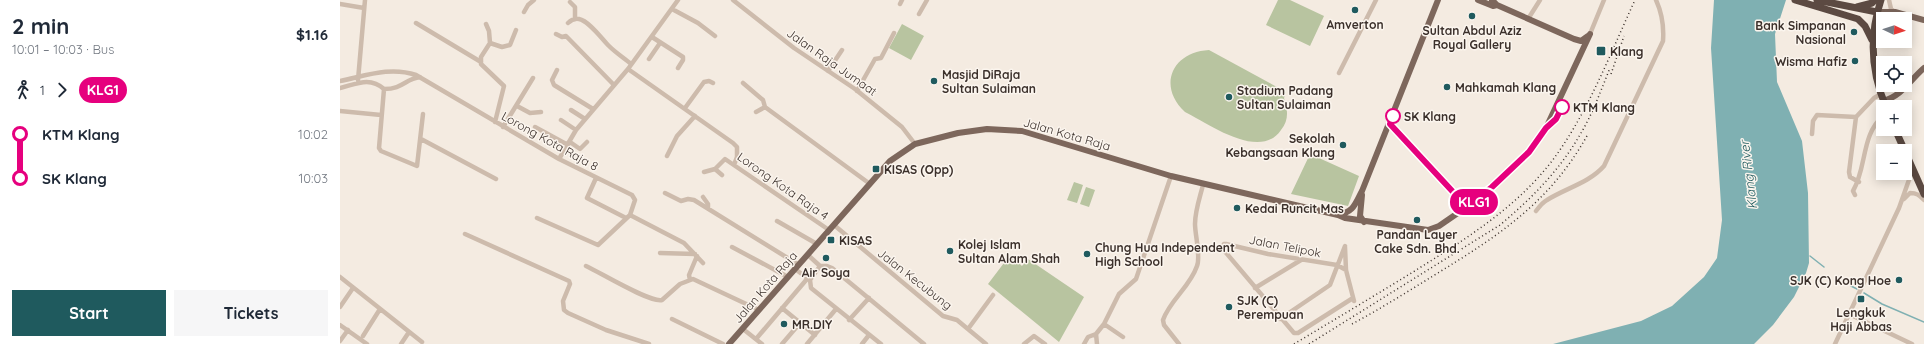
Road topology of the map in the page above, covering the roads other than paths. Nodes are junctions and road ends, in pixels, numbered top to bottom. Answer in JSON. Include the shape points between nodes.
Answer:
{"nodes":[{"id":1,"x":365,"y":0,"type":"edge"},
{"id":2,"x":534,"y":0,"type":"edge"},
{"id":3,"x":733,"y":0,"type":"edge"},
{"id":4,"x":927,"y":0,"type":"edge"},
{"id":5,"x":1376,"y":0,"type":"edge"},
{"id":6,"x":1438,"y":0,"type":"edge"},
{"id":7,"x":1478,"y":0,"type":"edge"},
{"id":8,"x":1492,"y":0,"type":"edge"},
{"id":9,"x":1540,"y":0,"type":"edge"},
{"id":10,"x":1604,"y":0,"type":"edge"},
{"id":11,"x":1656,"y":0,"type":"edge"},
{"id":12,"x":1795,"y":0,"type":"edge"},
{"id":13,"x":1817,"y":0,"type":"edge"},
{"id":14,"x":1875,"y":0,"type":"edge"},
{"id":15,"x":1881,"y":0,"type":"edge"},
{"id":16,"x":1889,"y":0,"type":"edge"},
{"id":17,"x":570,"y":2,"type":"dead end"},
{"id":18,"x":340,"y":4,"type":"edge"},
{"id":19,"x":1497,"y":6,"type":"junction"},
{"id":20,"x":675,"y":7,"type":"edge"},
{"id":21,"x":1847,"y":7,"type":"junction"},
{"id":22,"x":364,"y":8,"type":"junction"},
{"id":23,"x":1834,"y":8,"type":"junction"},
{"id":24,"x":524,"y":12,"type":"dead end"},
{"id":25,"x":1877,"y":12,"type":"joint"},
{"id":26,"x":1895,"y":12,"type":"edge"},
{"id":27,"x":919,"y":14,"type":"dead end"},
{"id":28,"x":1912,"y":17,"type":"edge"},
{"id":29,"x":575,"y":19,"type":"junction"},
{"id":30,"x":1528,"y":19,"type":"junction"},
{"id":31,"x":1876,"y":19,"type":"edge"},
{"id":32,"x":1924,"y":20,"type":"edge"},
{"id":33,"x":416,"y":23,"type":"dead end"},
{"id":34,"x":568,"y":23,"type":"dead end"},
{"id":35,"x":486,"y":24,"type":"dead end"},
{"id":36,"x":516,"y":30,"type":"dead end"},
{"id":37,"x":894,"y":33,"type":"dead end"},
{"id":38,"x":556,"y":34,"type":"dead end"},
{"id":39,"x":1590,"y":34,"type":"junction"},
{"id":40,"x":715,"y":36,"type":"dead end"},
{"id":41,"x":1574,"y":39,"type":"junction"},
{"id":42,"x":656,"y":40,"type":"junction"},
{"id":43,"x":1873,"y":41,"type":"junction"},
{"id":44,"x":490,"y":43,"type":"junction"},
{"id":45,"x":842,"y":50,"type":"dead end"},
{"id":46,"x":1581,"y":54,"type":"junction"},
{"id":47,"x":649,"y":59,"type":"dead end"},
{"id":48,"x":480,"y":62,"type":"junction"},
{"id":49,"x":631,"y":64,"type":"junction"},
{"id":50,"x":678,"y":68,"type":"dead end"},
{"id":51,"x":1924,"y":68,"type":"edge"},
{"id":52,"x":628,"y":69,"type":"junction"},
{"id":53,"x":557,"y":70,"type":"dead end"},
{"id":54,"x":828,"y":71,"type":"junction"},
{"id":55,"x":1339,"y":72,"type":"dead end"},
{"id":56,"x":422,"y":77,"type":"junction"},
{"id":57,"x":357,"y":78,"type":"junction"},
{"id":58,"x":533,"y":78,"type":"dead end"},
{"id":59,"x":340,"y":81,"type":"edge"},
{"id":60,"x":743,"y":83,"type":"dead end"},
{"id":61,"x":358,"y":84,"type":"junction"},
{"id":62,"x":713,"y":84,"type":"dead end"},
{"id":63,"x":614,"y":85,"type":"junction"},
{"id":64,"x":340,"y":88,"type":"edge"},
{"id":65,"x":384,"y":89,"type":"junction"},
{"id":66,"x":857,"y":91,"type":"junction"},
{"id":67,"x":1880,"y":100,"type":"edge"},
{"id":68,"x":1883,"y":100,"type":"edge"},
{"id":69,"x":1888,"y":100,"type":"edge"},
{"id":70,"x":517,"y":106,"type":"junction"},
{"id":71,"x":765,"y":107,"type":"junction"},
{"id":72,"x":684,"y":108,"type":"junction"},
{"id":73,"x":593,"y":109,"type":"junction"},
{"id":74,"x":571,"y":110,"type":"dead end"},
{"id":75,"x":340,"y":111,"type":"edge"},
{"id":76,"x":541,"y":112,"type":"dead end"},
{"id":77,"x":756,"y":112,"type":"dead end"},
{"id":78,"x":423,"y":114,"type":"dead end"},
{"id":79,"x":381,"y":115,"type":"junction"},
{"id":80,"x":695,"y":116,"type":"junction"},
{"id":81,"x":1856,"y":117,"type":"junction"},
{"id":82,"x":585,"y":119,"type":"junction"},
{"id":83,"x":561,"y":120,"type":"dead end"},
{"id":84,"x":495,"y":122,"type":"junction"},
{"id":85,"x":1876,"y":122,"type":"edge"},
{"id":86,"x":1390,"y":124,"type":"junction"},
{"id":87,"x":503,"y":127,"type":"junction"},
{"id":88,"x":534,"y":127,"type":"dead end"},
{"id":89,"x":576,"y":130,"type":"junction"},
{"id":90,"x":1812,"y":134,"type":"dead end"},
{"id":91,"x":421,"y":138,"type":"junction"},
{"id":92,"x":588,"y":142,"type":"dead end"},
{"id":93,"x":569,"y":144,"type":"junction"},
{"id":94,"x":916,"y":144,"type":"junction"},
{"id":95,"x":667,"y":156,"type":"dead end"},
{"id":96,"x":559,"y":159,"type":"junction"},
{"id":97,"x":734,"y":165,"type":"junction"},
{"id":98,"x":1912,"y":168,"type":"edge"},
{"id":99,"x":715,"y":169,"type":"junction"},
{"id":100,"x":704,"y":172,"type":"dead end"},
{"id":101,"x":722,"y":175,"type":"dead end"},
{"id":102,"x":1171,"y":176,"type":"junction"},
{"id":103,"x":596,"y":178,"type":"junction"},
{"id":104,"x":496,"y":179,"type":"dead end"},
{"id":105,"x":1909,"y":180,"type":"edge"},
{"id":106,"x":1859,"y":182,"type":"junction"},
{"id":107,"x":870,"y":184,"type":"junction"},
{"id":108,"x":1203,"y":185,"type":"junction"},
{"id":109,"x":1362,"y":191,"type":"junction"},
{"id":110,"x":665,"y":193,"type":"dead end"},
{"id":111,"x":1924,"y":194,"type":"edge"},
{"id":112,"x":1855,"y":195,"type":"dead end"},
{"id":113,"x":703,"y":197,"type":"dead end"},
{"id":114,"x":1924,"y":200,"type":"edge"},
{"id":115,"x":1467,"y":207,"type":"junction"},
{"id":116,"x":708,"y":208,"type":"junction"},
{"id":117,"x":1899,"y":208,"type":"junction"},
{"id":118,"x":1536,"y":211,"type":"dead end"},
{"id":119,"x":1338,"y":215,"type":"junction"},
{"id":120,"x":628,"y":217,"type":"junction"},
{"id":121,"x":537,"y":218,"type":"dead end"},
{"id":122,"x":777,"y":221,"type":"dead end"},
{"id":123,"x":1364,"y":222,"type":"junction"},
{"id":124,"x":834,"y":225,"type":"junction"},
{"id":125,"x":829,"y":230,"type":"junction"},
{"id":126,"x":465,"y":234,"type":"dead end"},
{"id":127,"x":817,"y":244,"type":"junction"},
{"id":128,"x":732,"y":248,"type":"dead end"},
{"id":129,"x":660,"y":254,"type":"dead end"},
{"id":130,"x":696,"y":255,"type":"junction"},
{"id":131,"x":808,"y":255,"type":"junction"},
{"id":132,"x":1301,"y":260,"type":"junction"},
{"id":133,"x":703,"y":263,"type":"dead end"},
{"id":134,"x":1337,"y":265,"type":"junction"},
{"id":135,"x":586,"y":266,"type":"dead end"},
{"id":136,"x":820,"y":266,"type":"junction"},
{"id":137,"x":797,"y":267,"type":"junction"},
{"id":138,"x":1346,"y":270,"type":"junction"},
{"id":139,"x":340,"y":277,"type":"edge"},
{"id":140,"x":788,"y":277,"type":"junction"},
{"id":141,"x":690,"y":280,"type":"junction"},
{"id":142,"x":808,"y":280,"type":"junction"},
{"id":143,"x":353,"y":288,"type":"junction"},
{"id":144,"x":1255,"y":288,"type":"junction"},
{"id":145,"x":993,"y":295,"type":"dead end"},
{"id":146,"x":869,"y":298,"type":"junction"},
{"id":147,"x":340,"y":307,"type":"edge"},
{"id":148,"x":782,"y":308,"type":"junction"},
{"id":149,"x":380,"y":309,"type":"junction"},
{"id":150,"x":836,"y":309,"type":"junction"},
{"id":151,"x":759,"y":310,"type":"junction"},
{"id":152,"x":1849,"y":314,"type":"junction"},
{"id":153,"x":672,"y":319,"type":"dead end"},
{"id":154,"x":1280,"y":319,"type":"junction"},
{"id":155,"x":849,"y":320,"type":"junction"},
{"id":156,"x":800,"y":323,"type":"junction"},
{"id":157,"x":340,"y":324,"type":"edge"},
{"id":158,"x":1104,"y":324,"type":"junction"},
{"id":159,"x":968,"y":328,"type":"junction"},
{"id":160,"x":743,"y":329,"type":"junction"},
{"id":161,"x":348,"y":330,"type":"junction"},
{"id":162,"x":409,"y":332,"type":"junction"},
{"id":163,"x":1096,"y":334,"type":"junction"},
{"id":164,"x":815,"y":335,"type":"junction"},
{"id":165,"x":363,"y":336,"type":"dead end"},
{"id":166,"x":869,"y":336,"type":"junction"},
{"id":167,"x":1123,"y":337,"type":"dead end"},
{"id":168,"x":756,"y":339,"type":"junction"},
{"id":169,"x":340,"y":341,"type":"edge"},
{"id":170,"x":422,"y":342,"type":"dead end"},
{"id":171,"x":1836,"y":343,"type":"edge"},
{"id":172,"x":367,"y":344,"type":"edge"},
{"id":173,"x":401,"y":344,"type":"edge"},
{"id":174,"x":649,"y":344,"type":"edge"},
{"id":175,"x":723,"y":344,"type":"edge"},
{"id":176,"x":729,"y":344,"type":"edge"},
{"id":177,"x":762,"y":344,"type":"edge"},
{"id":178,"x":782,"y":344,"type":"edge"},
{"id":179,"x":808,"y":344,"type":"edge"},
{"id":180,"x":862,"y":344,"type":"edge"},
{"id":181,"x":881,"y":344,"type":"edge"},
{"id":182,"x":924,"y":344,"type":"edge"},
{"id":183,"x":986,"y":344,"type":"edge"},
{"id":184,"x":1024,"y":344,"type":"edge"},
{"id":185,"x":1045,"y":344,"type":"edge"},
{"id":186,"x":1084,"y":344,"type":"edge"},
{"id":187,"x":1097,"y":344,"type":"edge"},
{"id":188,"x":1179,"y":344,"type":"edge"},
{"id":189,"x":1909,"y":344,"type":"edge"}],
"edges":[{"from":1,"to":22,"type":"street"},
{"from":2,"to":24,"type":"street"},
{"from":3,"to":54,"type":"street","name":"Jalan Raja Jumaat"},
{"from":4,"to":27,"type":"street"},
{"from":5,"to":55,"type":"street"},
{"from":6,"to":86,"type":"main road"},
{"from":7,"to":19,"type":"main road"},
{"from":8,"to":19,"type":"main road"},
{"from":9,"to":30,"type":"street"},
{"from":10,"to":39,"type":"street"},
{"from":11,"to":118,"type":"street","via":[[1662,20],[1663,40],[1604,166],[1588,178],[1546,200]]},
{"from":12,"to":23,"type":"highway","via":[[1812,6]]},
{"from":13,"to":23,"type":"highway"},
{"from":14,"to":21,"type":"highway","via":[[1865,5]]},
{"from":15,"to":25,"type":"highway"},
{"from":16,"to":26,"type":"street","via":[[1891,9]]},
{"from":17,"to":29,"type":"street","via":[[575,7]]},
{"from":18,"to":22,"type":"street"},
{"from":19,"to":30,"type":"main road"},
{"from":20,"to":40,"type":"street"},
{"from":20,"to":42,"type":"street"},
{"from":21,"to":23,"type":"highway"},
{"from":21,"to":25,"type":"highway"},
{"from":22,"to":57,"type":"street"},
{"from":23,"to":43,"type":"highway","via":[[1862,22]]},
{"from":28,"to":32,"type":"main road"},
{"from":29,"to":34,"type":"street"},
{"from":29,"to":49,"type":"street","via":[[585,22]]},
{"from":30,"to":41,"type":"main road"},
{"from":31,"to":43,"type":"highway"},
{"from":33,"to":48,"type":"street"},
{"from":35,"to":44,"type":"street"},
{"from":36,"to":44,"type":"street","via":[[510,45],[502,47]]},
{"from":37,"to":66,"type":"street","via":[[885,53],[881,58],[875,59]]},
{"from":38,"to":63,"type":"street","via":[[566,36]]},
{"from":39,"to":41,"type":"main road","via":[[1584,40]]},
{"from":39,"to":46,"type":"main road","name":"Jalan Kota Raja"},
{"from":41,"to":46,"type":"main road","via":[[1582,46]]},
{"from":42,"to":47,"type":"street"},
{"from":42,"to":49,"type":"street"},
{"from":42,"to":50,"type":"street","via":[[683,57]]},
{"from":43,"to":68,"type":"highway","via":[[1874,65]]},
{"from":44,"to":48,"type":"street"},
{"from":45,"to":54,"type":"street"},
{"from":46,"to":115,"type":"main road","name":"Jalan Kota Raja","via":[[1546,128],[1536,143],[1484,195]]},
{"from":48,"to":84,"type":"street","via":[[504,86]]},
{"from":49,"to":52,"type":"street"},
{"from":51,"to":69,"type":"main road","via":[[1898,95]]},
{"from":52,"to":63,"type":"street"},
{"from":52,"to":72,"type":"street"},
{"from":53,"to":73,"type":"street","via":[[552,80],[554,85]]},
{"from":54,"to":66,"type":"street","name":"Jalan Raja Jumaat"},
{"from":56,"to":57,"type":"street","name":"Lorong Kota Raja 8","via":[[387,72]]},
{"from":56,"to":65,"type":"street","via":[[397,88]]},
{"from":56,"to":84,"type":"street","name":"Lorong Kota Raja 8"},
{"from":57,"to":59,"type":"street","name":"Lorong Kota Raja 8"},
{"from":57,"to":61,"type":"street"},
{"from":58,"to":70,"type":"street"},
{"from":60,"to":71,"type":"street","via":[[763,100]]},
{"from":61,"to":64,"type":"street"},
{"from":61,"to":65,"type":"street","via":[[372,81]]},
{"from":62,"to":72,"type":"street","via":[[709,81],[704,82]]},
{"from":63,"to":73,"type":"street"},
{"from":65,"to":79,"type":"street"},
{"from":66,"to":94,"type":"street","name":"Jalan Raja Jumaat","via":[[902,127]]},
{"from":67,"to":81,"type":"street","via":[[1874,98]]},
{"from":70,"to":76,"type":"street","via":[[530,113]]},
{"from":70,"to":87,"type":"street"},
{"from":71,"to":77,"type":"street"},
{"from":71,"to":107,"type":"street"},
{"from":72,"to":80,"type":"street"},
{"from":73,"to":82,"type":"street"},
{"from":74,"to":82,"type":"street"},
{"from":75,"to":79,"type":"street"},
{"from":78,"to":91,"type":"street"},
{"from":79,"to":91,"type":"street","via":[[381,150],[418,166]]},
{"from":80,"to":95,"type":"street","via":[[678,136]]},
{"from":80,"to":97,"type":"street","via":[[737,147]]},
{"from":81,"to":90,"type":"street","via":[[1817,115],[1813,121]]},
{"from":81,"to":106,"type":"street","via":[[1849,172],[1850,177]]},
{"from":82,"to":89,"type":"street"},
{"from":83,"to":89,"type":"street"},
{"from":84,"to":87,"type":"street","name":"Lorong Kota Raja 8"},
{"from":85,"to":106,"type":"street","via":[[1868,136]]},
{"from":86,"to":109,"type":"main road"},
{"from":86,"to":115,"type":"street"},
{"from":87,"to":96,"type":"street","name":"Lorong Kota Raja 8"},
{"from":88,"to":93,"type":"street"},
{"from":89,"to":93,"type":"street"},
{"from":91,"to":104,"type":"street"},
{"from":92,"to":93,"type":"street","via":[[580,149]]},
{"from":93,"to":96,"type":"street"},
{"from":94,"to":102,"type":"main road","name":"Jalan Kota Raja","via":[[958,133],[987,129],[1022,131]]},
{"from":94,"to":107,"type":"main road","name":"Jalan Kota Raja","via":[[890,161]]},
{"from":96,"to":103,"type":"street","name":"Lorong Kota Raja 8"},
{"from":97,"to":99,"type":"street","name":"Lorong Kota Raja 4","via":[[724,159]]},
{"from":97,"to":125,"type":"street","name":"Lorong Kota Raja 4"},
{"from":98,"to":111,"type":"highway"},
{"from":99,"to":100,"type":"street"},
{"from":99,"to":101,"type":"street"},
{"from":102,"to":108,"type":"main road","name":"Jalan Kota Raja"},
{"from":102,"to":158,"type":"street","via":[[1136,279],[1119,294]]},
{"from":103,"to":120,"type":"street","name":"Lorong Kota Raja 8","via":[[634,196],[636,200]]},
{"from":103,"to":120,"type":"street","via":[[587,198]]},
{"from":105,"to":117,"type":"street"},
{"from":106,"to":112,"type":"street","via":[[1853,191]]},
{"from":107,"to":124,"type":"main road","name":"Jalan Kota Raja"},
{"from":108,"to":119,"type":"main road","name":"Jalan Kota Raja"},
{"from":108,"to":188,"type":"street","via":[[1195,223],[1198,266],[1162,320]]},
{"from":109,"to":119,"type":"main road","via":[[1349,212]]},
{"from":109,"to":123,"type":"main road","via":[[1360,216]]},
{"from":110,"to":116,"type":"street","via":[[681,202],[694,200]]},
{"from":113,"to":116,"type":"street"},
{"from":114,"to":117,"type":"street","via":[[1919,194],[1910,193]]},
{"from":115,"to":123,"type":"main road","name":"Jalan Kota Raja","via":[[1439,226],[1428,230]]},
{"from":116,"to":137,"type":"street"},
{"from":117,"to":152,"type":"street"},
{"from":119,"to":123,"type":"main road","name":"Jalan Kota Raja"},
{"from":120,"to":121,"type":"street","via":[[598,245]]},
{"from":120,"to":130,"type":"street","via":[[684,243]]},
{"from":122,"to":127,"type":"street"},
{"from":124,"to":125,"type":"main road","name":"Jalan Kota Raja"},
{"from":124,"to":159,"type":"street","name":"Jalan Kecubung","via":[[943,316],[957,320]]},
{"from":125,"to":127,"type":"main road","name":"Jalan Kota Raja"},
{"from":126,"to":174,"type":"street","via":[[569,281],[563,305],[568,313],[606,330]]},
{"from":127,"to":131,"type":"main road","name":"Jalan Kota Raja"},
{"from":128,"to":140,"type":"street"},
{"from":129,"to":130,"type":"street"},
{"from":130,"to":133,"type":"street"},
{"from":130,"to":141,"type":"street"},
{"from":131,"to":136,"type":"street"},
{"from":131,"to":137,"type":"main road","name":"Jalan Kota Raja"},
{"from":132,"to":134,"type":"street","name":"Jalan Telipok"},
{"from":132,"to":144,"type":"street"},
{"from":132,"to":144,"type":"street","name":"Jalan Telipok","via":[[1224,244],[1222,248]]},
{"from":134,"to":138,"type":"street","name":"Jalan Telipok"},
{"from":134,"to":138,"type":"street","via":[[1344,246]]},
{"from":134,"to":154,"type":"street","via":[[1330,285]]},
{"from":135,"to":141,"type":"street","via":[[623,286],[659,300],[680,284]]},
{"from":136,"to":142,"type":"street"},
{"from":136,"to":146,"type":"street","via":[[832,268]]},
{"from":137,"to":140,"type":"main road","name":"Jalan Kota Raja"},
{"from":137,"to":142,"type":"street"},
{"from":138,"to":154,"type":"street","via":[[1353,300],[1296,333]]},
{"from":139,"to":143,"type":"street"},
{"from":140,"to":151,"type":"main road","name":"Jalan Kota Raja"},
{"from":141,"to":151,"type":"street","via":[[698,281]]},
{"from":142,"to":148,"type":"street"},
{"from":142,"to":150,"type":"street","via":[[811,288]]},
{"from":143,"to":147,"type":"street"},
{"from":143,"to":149,"type":"street"},
{"from":144,"to":154,"type":"street"},
{"from":145,"to":159,"type":"street"},
{"from":146,"to":155,"type":"street"},
{"from":146,"to":182,"type":"street"},
{"from":148,"to":156,"type":"street"},
{"from":148,"to":168,"type":"street"},
{"from":149,"to":162,"type":"street"},
{"from":149,"to":165,"type":"street"},
{"from":150,"to":155,"type":"street"},
{"from":150,"to":164,"type":"street"},
{"from":151,"to":160,"type":"main road","name":"Jalan Kota Raja"},
{"from":152,"to":171,"type":"street"},
{"from":152,"to":189,"type":"street"},
{"from":153,"to":175,"type":"street"},
{"from":155,"to":166,"type":"street"},
{"from":156,"to":164,"type":"street"},
{"from":156,"to":178,"type":"street"},
{"from":157,"to":161,"type":"street"},
{"from":158,"to":163,"type":"street"},
{"from":158,"to":167,"type":"street"},
{"from":159,"to":183,"type":"street","name":"Jalan Kecubung"},
{"from":160,"to":168,"type":"street"},
{"from":160,"to":176,"type":"main road","name":"Jalan Kota Raja"},
{"from":161,"to":169,"type":"street"},
{"from":161,"to":172,"type":"street"},
{"from":162,"to":170,"type":"street"},
{"from":162,"to":173,"type":"street"},
{"from":163,"to":186,"type":"street","via":[[1088,337]]},
{"from":163,"to":187,"type":"street"},
{"from":164,"to":179,"type":"street"},
{"from":166,"to":180,"type":"street"},
{"from":166,"to":181,"type":"street"},
{"from":168,"to":177,"type":"street"},
{"from":184,"to":185,"type":"street","via":[[1034,336]]}]}
